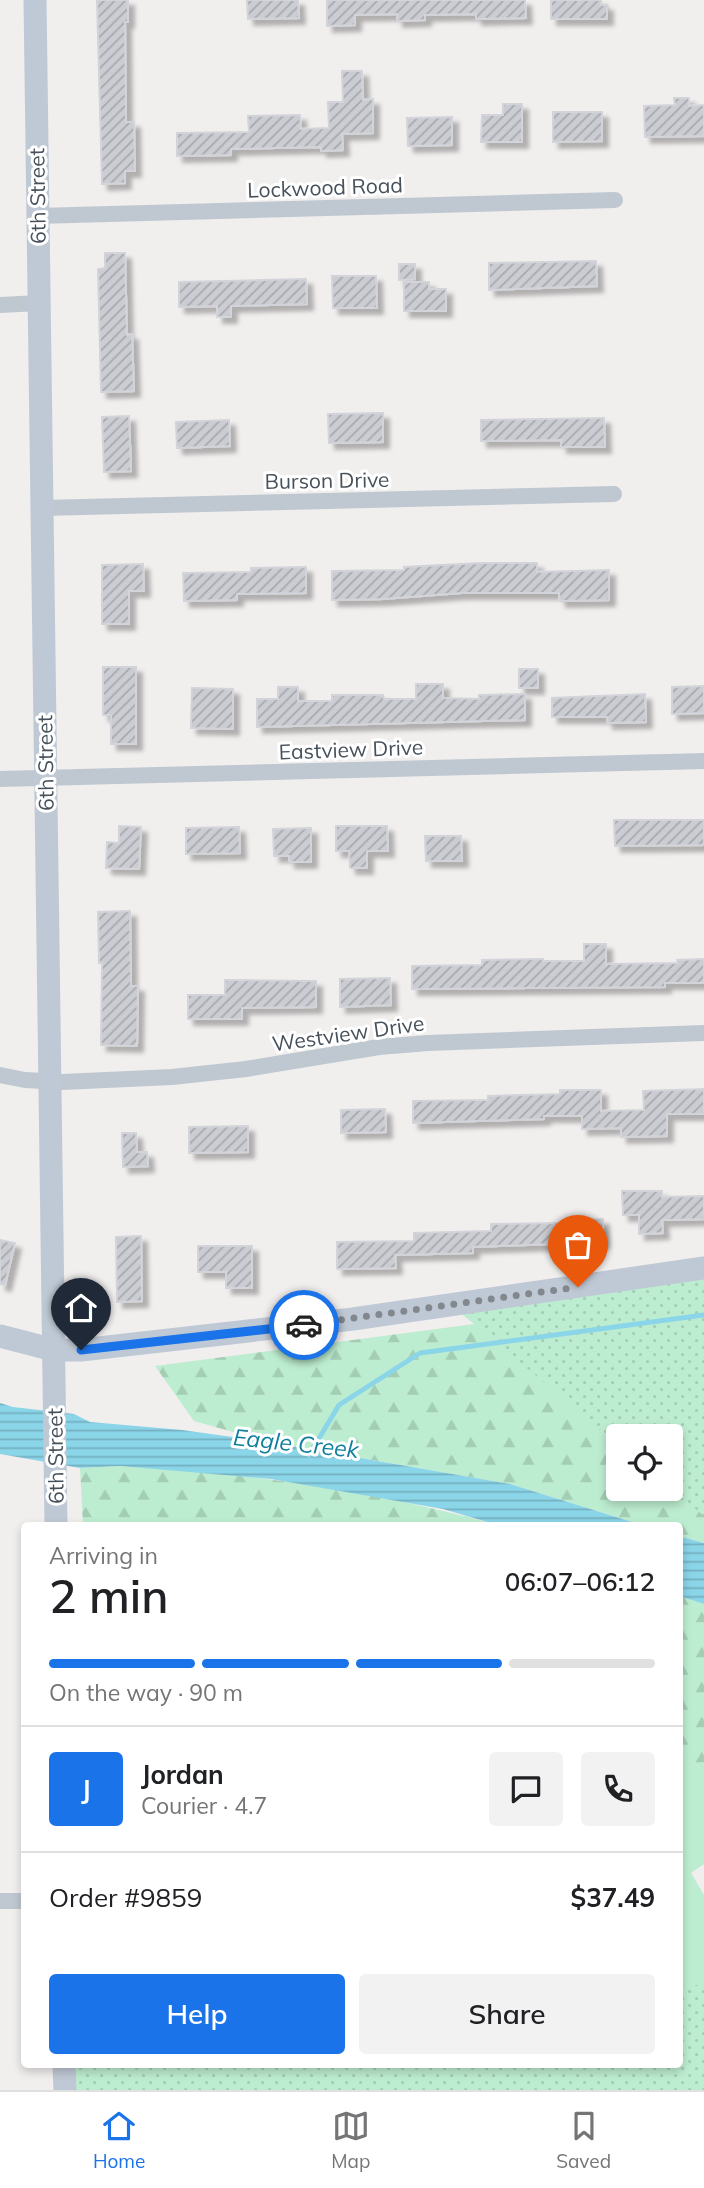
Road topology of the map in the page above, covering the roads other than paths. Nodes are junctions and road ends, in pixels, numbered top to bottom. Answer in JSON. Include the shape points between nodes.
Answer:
{"nodes":[{"id":1,"x":34,"y":0,"type":"edge"},
{"id":2,"x":615,"y":200,"type":"dead end"},
{"id":3,"x":37,"y":216,"type":"junction"},
{"id":4,"x":38,"y":303,"type":"junction"},
{"id":5,"x":0,"y":305,"type":"edge"},
{"id":6,"x":614,"y":494,"type":"dead end"},
{"id":7,"x":42,"y":508,"type":"junction"},
{"id":8,"x":704,"y":761,"type":"edge"},
{"id":9,"x":45,"y":778,"type":"junction"},
{"id":10,"x":0,"y":779,"type":"edge"},
{"id":11,"x":704,"y":1033,"type":"edge"},
{"id":12,"x":0,"y":1074,"type":"edge"},
{"id":13,"x":50,"y":1081,"type":"junction"},
{"id":14,"x":704,"y":1268,"type":"edge"},
{"id":15,"x":0,"y":1336,"type":"edge"},
{"id":16,"x":54,"y":1350,"type":"junction"},
{"id":17,"x":57,"y":1522,"type":"edge"},
{"id":18,"x":0,"y":1901,"type":"edge"},
{"id":19,"x":21,"y":1901,"type":"edge"},
{"id":20,"x":64,"y":2068,"type":"edge"},
{"id":21,"x":65,"y":2090,"type":"edge"}],
"edges":[{"from":1,"to":3,"type":"street","name":"6th Street"},
{"from":2,"to":3,"type":"street","name":"Lockwood Road"},
{"from":3,"to":4,"type":"street","name":"6th Street"},
{"from":4,"to":5,"type":"street"},
{"from":4,"to":7,"type":"street","name":"6th Street"},
{"from":6,"to":7,"type":"street","name":"Burson Drive"},
{"from":7,"to":9,"type":"street","name":"6th Street"},
{"from":8,"to":9,"type":"street","name":"Eastview Drive"},
{"from":9,"to":10,"type":"street","name":"Eastview Drive"},
{"from":9,"to":13,"type":"street","name":"6th Street"},
{"from":11,"to":13,"type":"street","name":"Westview Drive","via":[[428,1043],[197,1076]]},
{"from":12,"to":13,"type":"street","name":"Westview Drive"},
{"from":13,"to":16,"type":"street","name":"6th Street"},
{"from":14,"to":16,"type":"street","via":[[340,1321]]},
{"from":15,"to":16,"type":"street"},
{"from":16,"to":17,"type":"street","name":"6th Street"},
{"from":18,"to":19,"type":"street"},
{"from":20,"to":21,"type":"street"}]}
